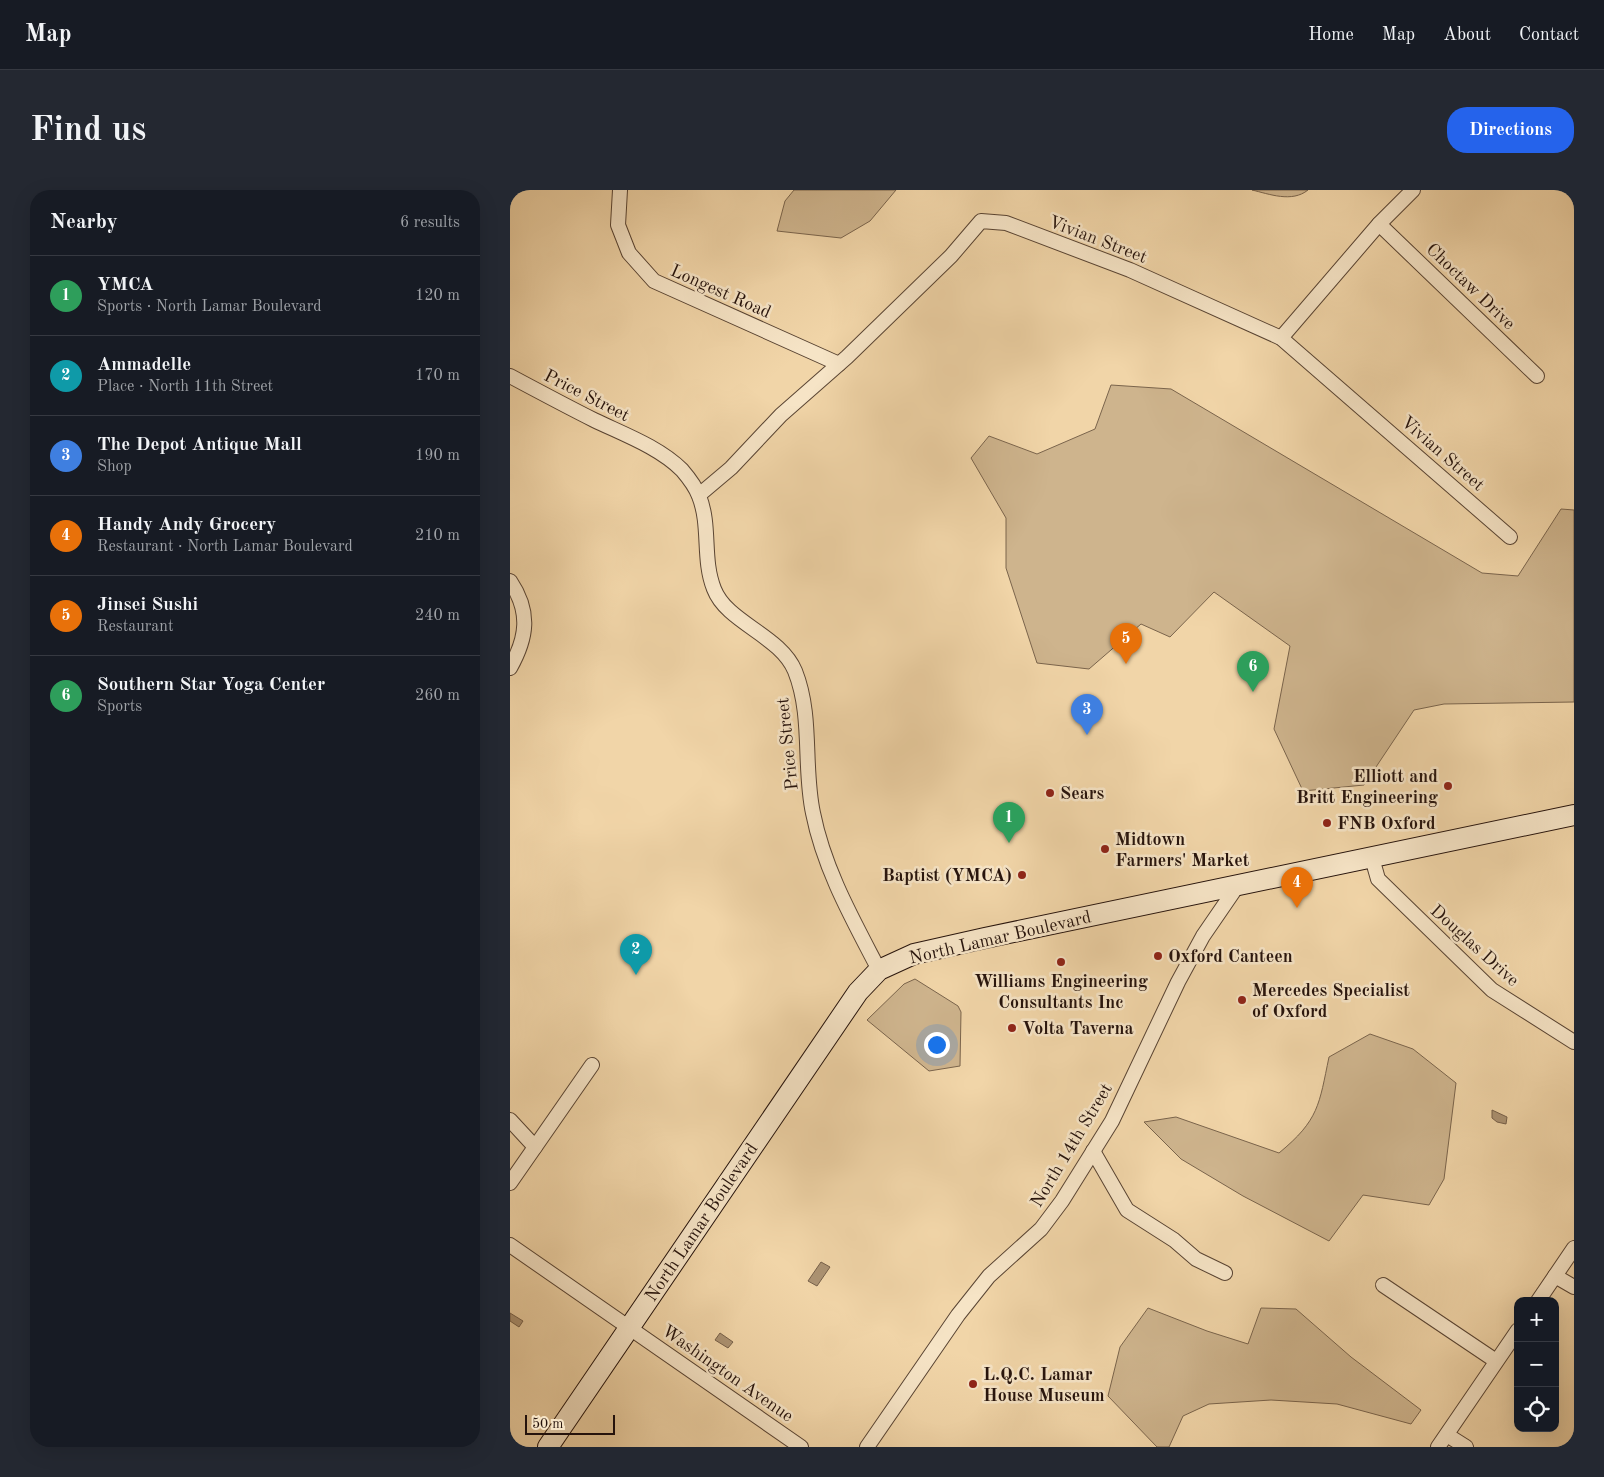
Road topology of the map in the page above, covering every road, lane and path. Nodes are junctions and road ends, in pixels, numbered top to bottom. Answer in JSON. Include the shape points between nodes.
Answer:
{"nodes":[{"id":1,"x":620,"y":190,"type":"edge"},
{"id":2,"x":1413,"y":190,"type":"edge"},
{"id":3,"x":1379,"y":224,"type":"junction"},
{"id":4,"x":1281,"y":338,"type":"junction"},
{"id":5,"x":839,"y":364,"type":"junction"},
{"id":6,"x":510,"y":376,"type":"edge"},
{"id":7,"x":1537,"y":376,"type":"dead end"},
{"id":8,"x":699,"y":495,"type":"junction"},
{"id":9,"x":1510,"y":537,"type":"dead end"},
{"id":10,"x":510,"y":581,"type":"edge"},
{"id":11,"x":510,"y":668,"type":"edge"},
{"id":12,"x":1574,"y":815,"type":"edge"},
{"id":13,"x":1372,"y":858,"type":"junction"},
{"id":14,"x":1238,"y":886,"type":"junction"},
{"id":15,"x":879,"y":970,"type":"junction"},
{"id":16,"x":1574,"y":1042,"type":"edge"},
{"id":17,"x":592,"y":1065,"type":"dead end"},
{"id":18,"x":510,"y":1120,"type":"edge"},
{"id":19,"x":535,"y":1147,"type":"junction"},
{"id":20,"x":1093,"y":1151,"type":"junction"},
{"id":21,"x":510,"y":1183,"type":"edge"},
{"id":22,"x":510,"y":1246,"type":"edge"},
{"id":23,"x":1574,"y":1248,"type":"edge"},
{"id":24,"x":1225,"y":1273,"type":"dead end"},
{"id":25,"x":1555,"y":1276,"type":"junction"},
{"id":26,"x":1383,"y":1286,"type":"dead end"},
{"id":27,"x":1574,"y":1287,"type":"edge"},
{"id":28,"x":1541,"y":1297,"type":"edge"},
{"id":29,"x":630,"y":1327,"type":"junction"},
{"id":30,"x":1514,"y":1336,"type":"edge"},
{"id":31,"x":1496,"y":1361,"type":"junction"},
{"id":32,"x":1447,"y":1435,"type":"junction"},
{"id":33,"x":548,"y":1447,"type":"edge"},
{"id":34,"x":801,"y":1447,"type":"edge"},
{"id":35,"x":866,"y":1447,"type":"edge"},
{"id":36,"x":1438,"y":1447,"type":"edge"},
{"id":37,"x":1466,"y":1447,"type":"edge"}],
"edges":[{"from":1,"to":5,"type":"street","name":"Longest Road","via":[[618,225],[629,254],[654,281]]},
{"from":2,"to":3,"type":"street"},
{"from":3,"to":4,"type":"street"},
{"from":3,"to":7,"type":"street","name":"Choctaw Drive"},
{"from":4,"to":5,"type":"street","name":"Vivian Street","via":[[1130,270],[1006,223],[988,220],[981,221],[951,256]]},
{"from":4,"to":9,"type":"street","name":"Vivian Street"},
{"from":5,"to":8,"type":"street","name":"Vivian Street"},
{"from":6,"to":8,"type":"street","name":"Price Street","via":[[653,449],[682,470]]},
{"from":8,"to":15,"type":"street","name":"Price Street","via":[[707,522],[709,571],[714,590],[730,610],[771,641],[795,670],[806,707],[806,753],[814,816],[829,870]]},
{"from":10,"to":11,"type":"street","via":[[525,617],[522,648]]},
{"from":12,"to":13,"type":"street","name":"North Lamar Boulevard"},
{"from":13,"to":14,"type":"street","name":"North Lamar Boulevard"},
{"from":13,"to":16,"type":"street","name":"Douglas Drive","via":[[1378,879],[1492,990]]},
{"from":14,"to":15,"type":"street","name":"North Lamar Boulevard","via":[[914,954]]},
{"from":14,"to":20,"type":"street","name":"North 14th Street","via":[[1203,936],[1112,1121]]},
{"from":15,"to":29,"type":"street","name":"North Lamar Boulevard","via":[[858,992]]},
{"from":17,"to":19,"type":"street"},
{"from":18,"to":19,"type":"street"},
{"from":19,"to":21,"type":"street"},
{"from":20,"to":24,"type":"street","via":[[1126,1210],[1174,1240],[1196,1259]]},
{"from":20,"to":35,"type":"street","name":"North 14th Street","via":[[1041,1229],[989,1276],[942,1336]]},
{"from":22,"to":29,"type":"street","name":"Washington Avenue"},
{"from":23,"to":25,"type":"street"},
{"from":25,"to":27,"type":"street"},
{"from":25,"to":28,"type":"street"},
{"from":26,"to":31,"type":"street"},
{"from":29,"to":33,"type":"street","name":"North Lamar Boulevard"},
{"from":29,"to":34,"type":"street","name":"Washington Avenue"},
{"from":30,"to":31,"type":"street"},
{"from":31,"to":32,"type":"street"},
{"from":32,"to":36,"type":"street"},
{"from":32,"to":37,"type":"street"}]}
